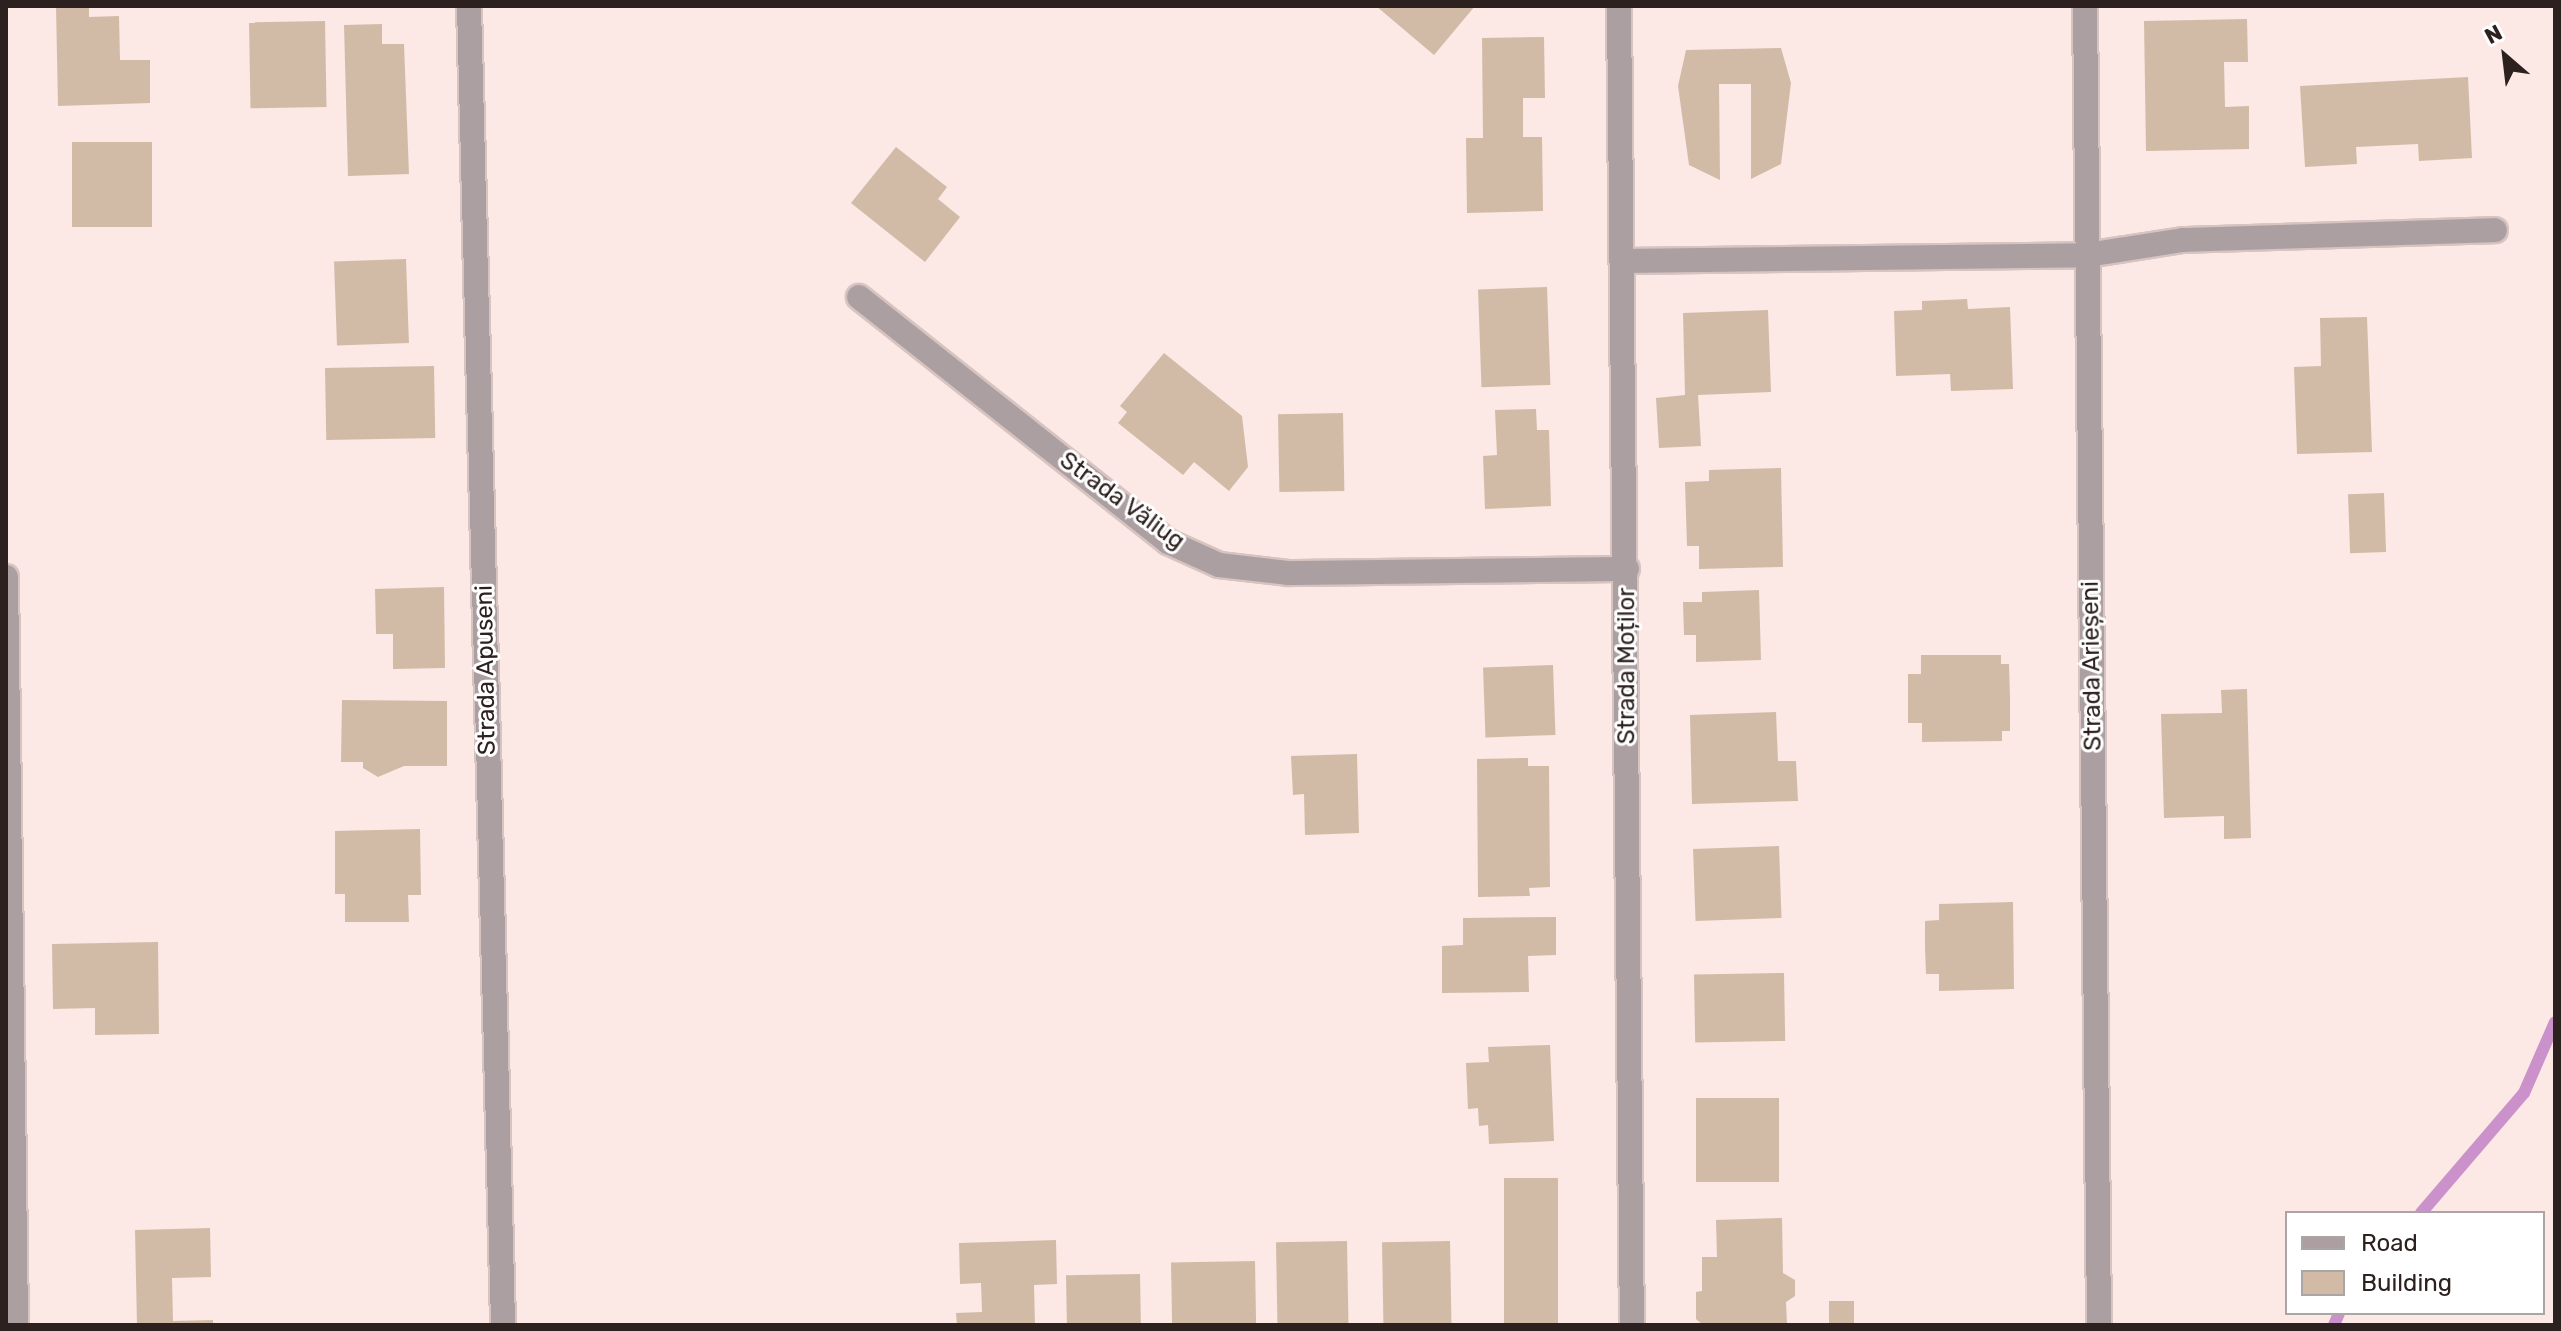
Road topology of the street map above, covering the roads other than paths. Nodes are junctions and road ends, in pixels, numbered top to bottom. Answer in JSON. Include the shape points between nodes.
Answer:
{"nodes":[{"id":1,"x":1619,"y":6,"type":"edge"},
{"id":2,"x":2085,"y":6,"type":"edge"},
{"id":3,"x":471,"y":10,"type":"edge"},
{"id":4,"x":2495,"y":230,"type":"dead end"},
{"id":5,"x":2087,"y":255,"type":"junction"},
{"id":6,"x":1623,"y":261,"type":"junction"},
{"id":7,"x":859,"y":297,"type":"dead end"},
{"id":8,"x":1627,"y":569,"type":"junction"},
{"id":9,"x":6,"y":577,"type":"edge"},
{"id":10,"x":16,"y":1325,"type":"edge"},
{"id":11,"x":503,"y":1325,"type":"edge"},
{"id":12,"x":1632,"y":1325,"type":"edge"},
{"id":13,"x":2099,"y":1325,"type":"edge"}],
"edges":[{"from":1,"to":6,"type":"street","name":"Strada Moților"},
{"from":2,"to":5,"type":"street","name":"Strada Arieșeni"},
{"from":3,"to":11,"type":"street","name":"Strada Apuseni"},
{"from":4,"to":5,"type":"street","via":[[2183,240]]},
{"from":5,"to":6,"type":"street"},
{"from":5,"to":13,"type":"street","name":"Strada Arieșeni"},
{"from":6,"to":8,"type":"street","name":"Strada Moților"},
{"from":7,"to":8,"type":"street","name":"Strada Văliug","via":[[1168,542],[1219,565],[1288,573]]},
{"from":8,"to":12,"type":"street","name":"Strada Moților","via":[[1625,963]]},
{"from":9,"to":10,"type":"street"}]}
